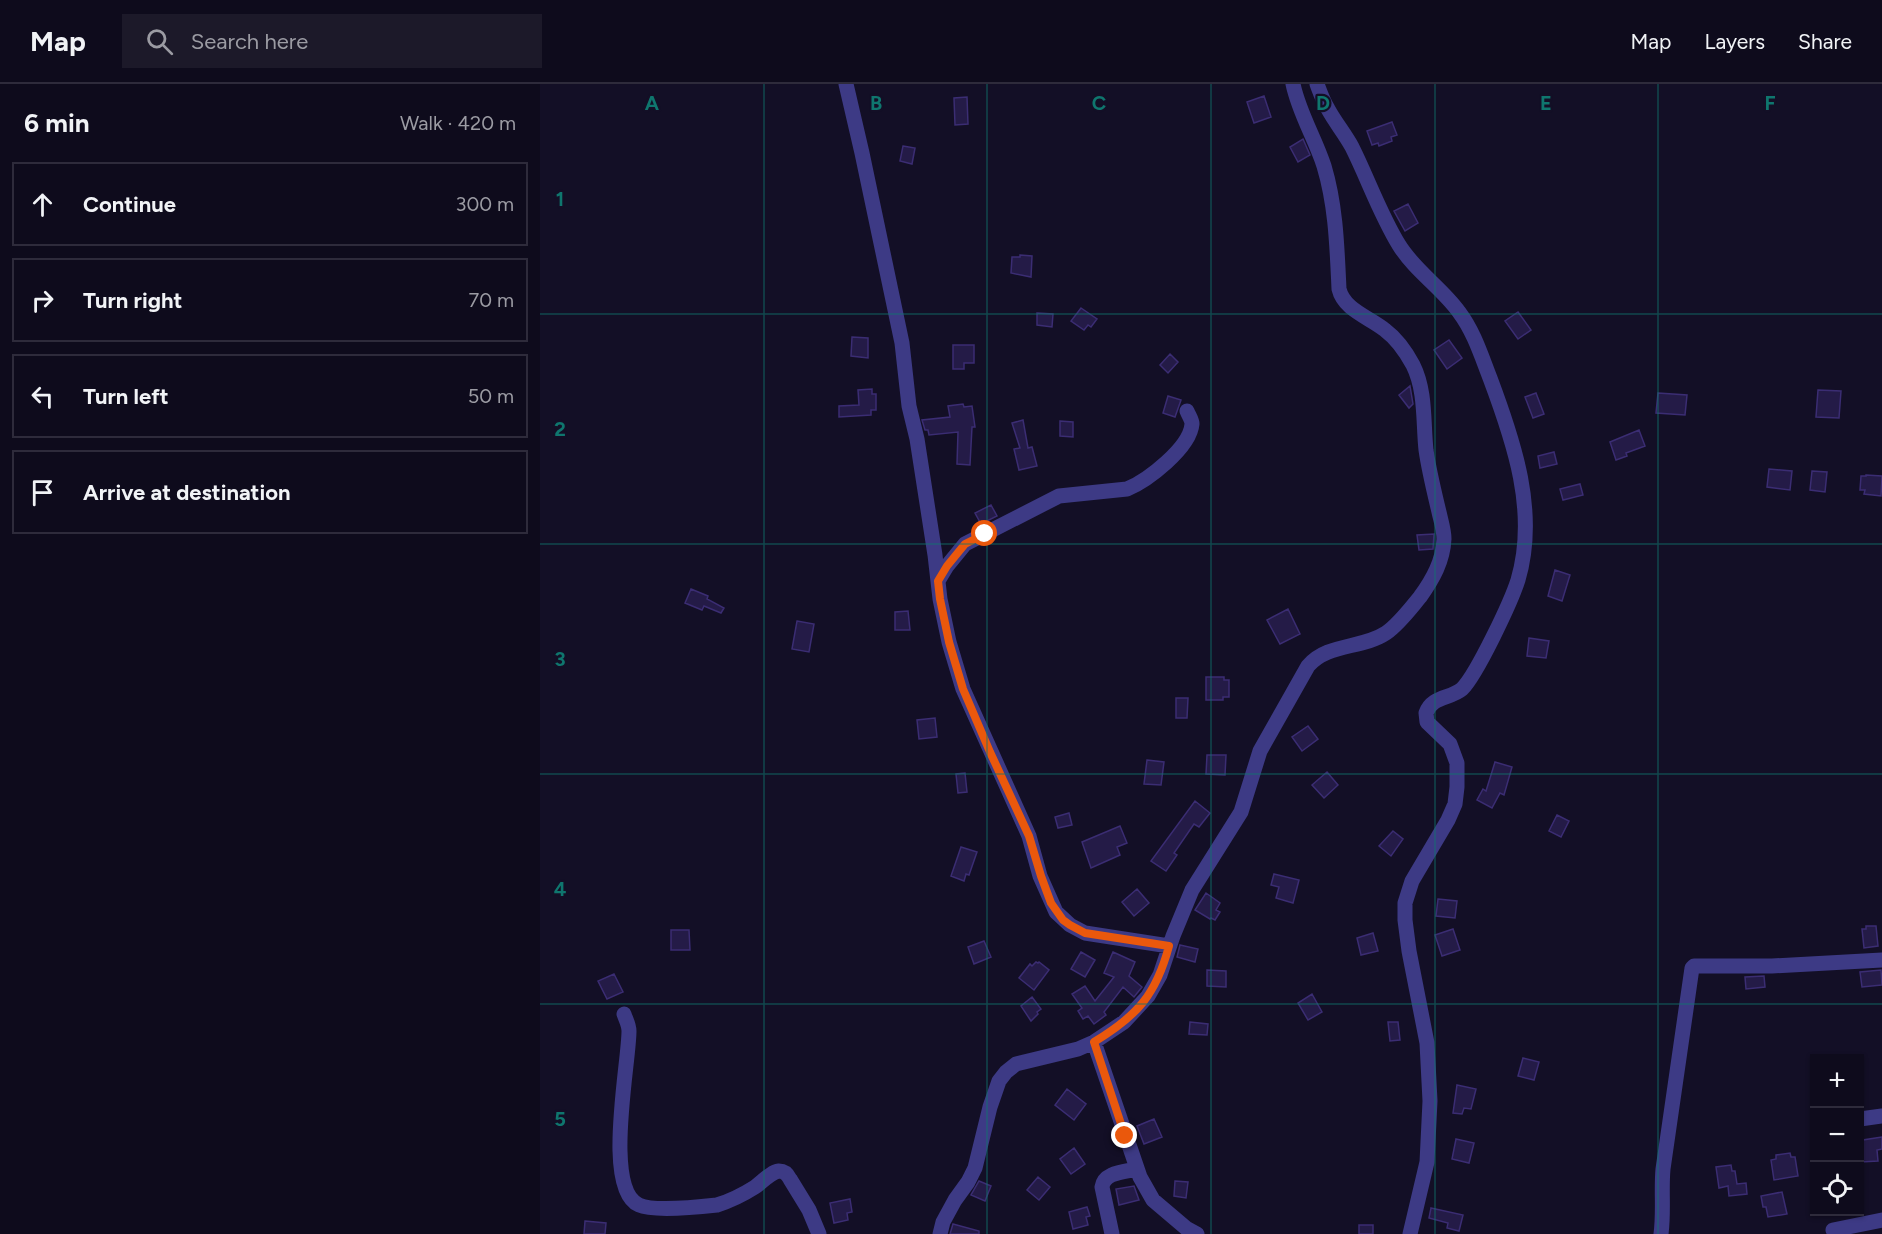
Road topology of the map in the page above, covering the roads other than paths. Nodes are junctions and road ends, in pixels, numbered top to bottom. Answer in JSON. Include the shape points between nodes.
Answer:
{"nodes":[{"id":1,"x":846,"y":84,"type":"edge"},
{"id":2,"x":1293,"y":84,"type":"edge"},
{"id":3,"x":1317,"y":84,"type":"edge"},
{"id":4,"x":1187,"y":411,"type":"dead end"},
{"id":5,"x":938,"y":581,"type":"junction"},
{"id":6,"x":1169,"y":946,"type":"junction"},
{"id":7,"x":1882,"y":960,"type":"edge"},
{"id":8,"x":624,"y":1014,"type":"dead end"},
{"id":9,"x":1094,"y":1042,"type":"junction"},
{"id":10,"x":1882,"y":1116,"type":"edge"},
{"id":11,"x":1864,"y":1118,"type":"edge"},
{"id":12,"x":1137,"y":1169,"type":"junction"},
{"id":13,"x":1882,"y":1220,"type":"edge"},
{"id":14,"x":1833,"y":1230,"type":"dead end"},
{"id":15,"x":819,"y":1234,"type":"edge"},
{"id":16,"x":940,"y":1234,"type":"edge"},
{"id":17,"x":1113,"y":1234,"type":"edge"},
{"id":18,"x":1197,"y":1234,"type":"edge"},
{"id":19,"x":1410,"y":1234,"type":"edge"},
{"id":20,"x":1661,"y":1234,"type":"edge"}],
"edges":[{"from":1,"to":5,"type":"street","via":[[902,343]]},
{"from":2,"to":6,"type":"street","via":[[1330,193],[1340,296],[1386,330],[1414,367],[1422,394],[1429,473],[1444,537],[1442,553],[1436,573],[1425,589],[1387,632],[1324,652],[1308,666],[1260,752],[1242,812],[1192,891]]},
{"from":3,"to":19,"type":"street","via":[[1400,247],[1460,313],[1480,352],[1510,431],[1524,512],[1524,560],[1504,613],[1468,681],[1456,693],[1437,699],[1426,713],[1427,722],[1450,744],[1457,763],[1455,804],[1412,881],[1405,903],[1409,951],[1427,1043],[1430,1101],[1427,1162]]},
{"from":4,"to":5,"type":"street","via":[[1192,422],[1189,434],[1177,451],[1137,484],[1127,489],[1059,496],[965,544]]},
{"from":5,"to":6,"type":"street","via":[[949,642],[963,689],[1029,836],[1056,912],[1085,933]]},
{"from":6,"to":9,"type":"street","via":[[1160,975],[1142,1004]]},
{"from":7,"to":20,"type":"street","via":[[1692,968],[1663,1169]]},
{"from":8,"to":15,"type":"street","via":[[629,1029],[620,1125],[621,1158],[626,1190],[633,1201],[660,1209],[717,1205],[782,1172],[809,1210]]},
{"from":9,"to":12,"type":"street"},
{"from":9,"to":16,"type":"street","via":[[1016,1064],[1003,1076],[996,1087],[975,1168],[954,1200]]},
{"from":10,"to":11,"type":"street"},
{"from":12,"to":17,"type":"street","via":[[1108,1176],[1103,1182]]},
{"from":12,"to":18,"type":"street","via":[[1154,1200]]},
{"from":13,"to":14,"type":"street"}]}
